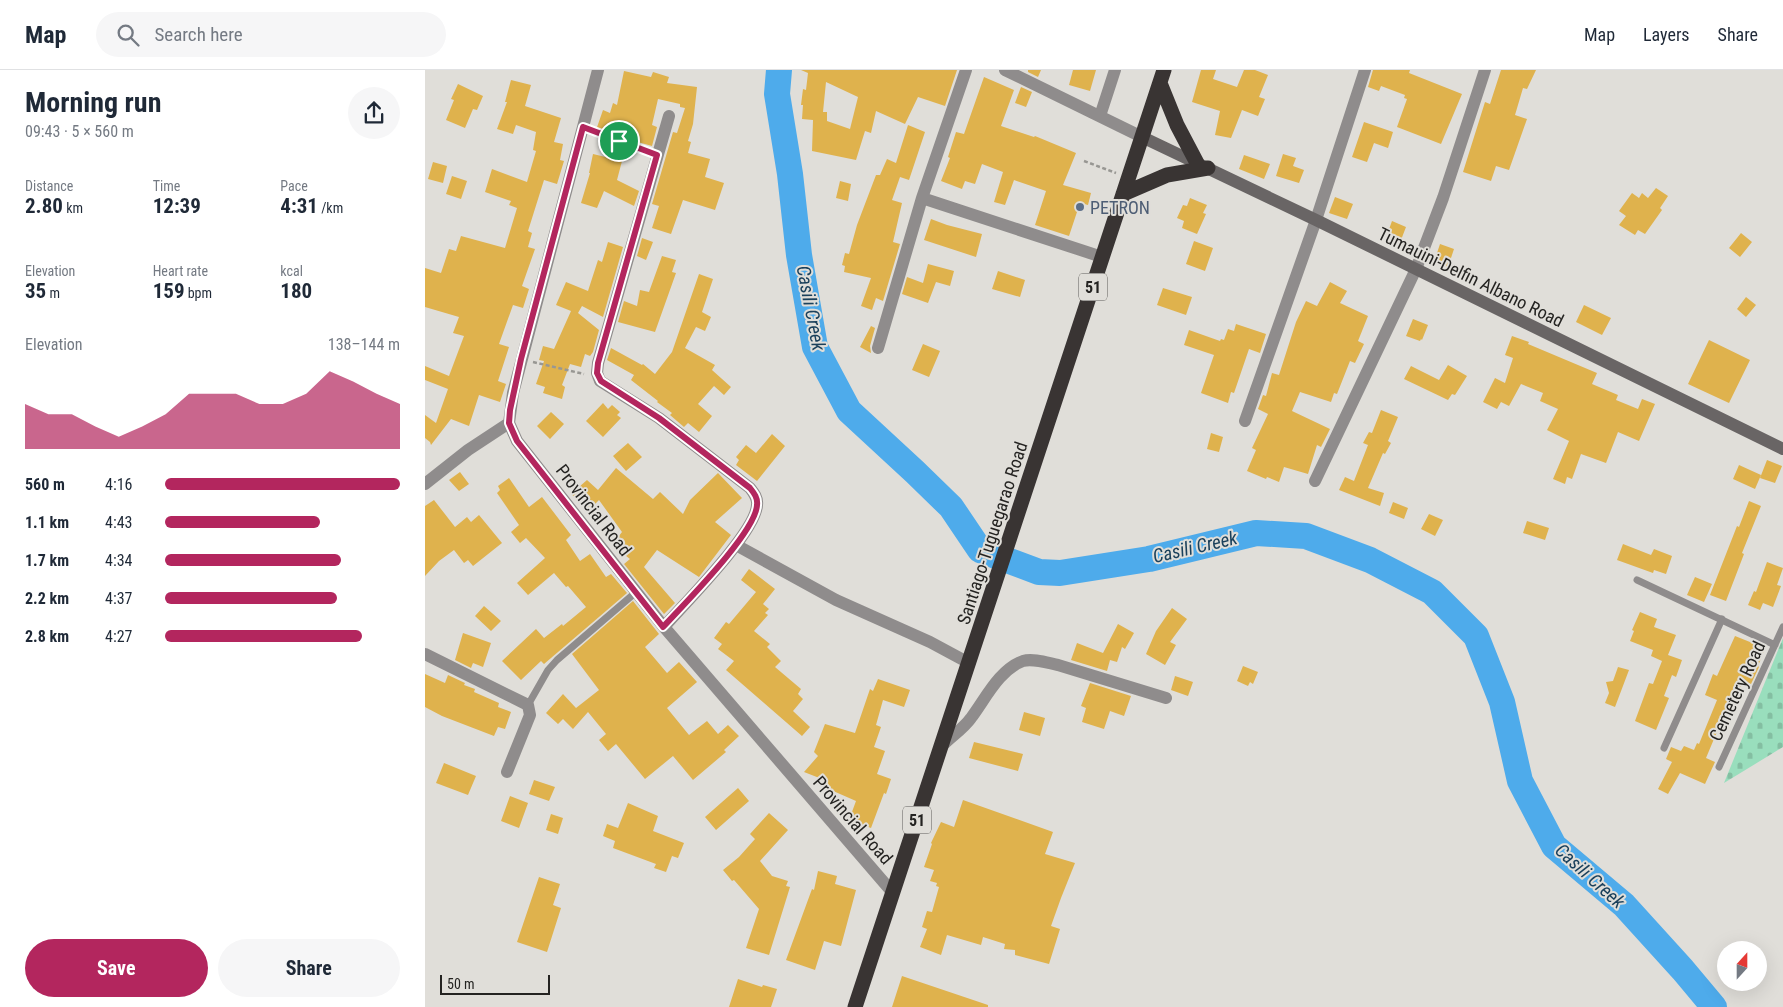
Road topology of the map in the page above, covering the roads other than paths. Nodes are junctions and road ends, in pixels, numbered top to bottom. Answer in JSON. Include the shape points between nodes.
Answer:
{"nodes":[{"id":1,"x":598,"y":70,"type":"edge"},
{"id":2,"x":966,"y":70,"type":"edge"},
{"id":3,"x":1005,"y":70,"type":"edge"},
{"id":4,"x":1115,"y":70,"type":"edge"},
{"id":5,"x":1365,"y":70,"type":"edge"},
{"id":6,"x":1485,"y":70,"type":"edge"},
{"id":7,"x":1162,"y":77,"type":"edge"},
{"id":8,"x":669,"y":116,"type":"dead end"},
{"id":9,"x":1100,"y":116,"type":"junction"},
{"id":10,"x":1142,"y":137,"type":"junction"},
{"id":11,"x":1202,"y":166,"type":"junction"},
{"id":12,"x":1123,"y":194,"type":"junction"},
{"id":13,"x":922,"y":198,"type":"junction"},
{"id":14,"x":1315,"y":220,"type":"junction"},
{"id":15,"x":1102,"y":258,"type":"junction"},
{"id":16,"x":1416,"y":269,"type":"junction"},
{"id":17,"x":878,"y":348,"type":"dead end"},
{"id":18,"x":1245,"y":421,"type":"dead end"},
{"id":19,"x":509,"y":423,"type":"junction"},
{"id":20,"x":1783,"y":449,"type":"edge"},
{"id":21,"x":1315,"y":482,"type":"dead end"},
{"id":22,"x":425,"y":484,"type":"edge"},
{"id":23,"x":737,"y":545,"type":"junction"},
{"id":24,"x":1637,"y":580,"type":"dead end"},
{"id":25,"x":635,"y":593,"type":"junction"},
{"id":26,"x":1722,"y":619,"type":"junction"},
{"id":27,"x":663,"y":627,"type":"junction"},
{"id":28,"x":1783,"y":628,"type":"edge"},
{"id":29,"x":1775,"y":645,"type":"junction"},
{"id":30,"x":425,"y":654,"type":"edge"},
{"id":31,"x":969,"y":663,"type":"junction"},
{"id":32,"x":1166,"y":698,"type":"dead end"},
{"id":33,"x":528,"y":706,"type":"junction"},
{"id":34,"x":943,"y":745,"type":"junction"},
{"id":35,"x":1664,"y":748,"type":"dead end"},
{"id":36,"x":1719,"y":767,"type":"dead end"},
{"id":37,"x":507,"y":772,"type":"dead end"},
{"id":38,"x":893,"y":892,"type":"junction"},
{"id":39,"x":855,"y":1007,"type":"edge"}],
"edges":[{"from":1,"to":19,"type":"street","via":[[521,359]]},
{"from":2,"to":13,"type":"street"},
{"from":3,"to":9,"type":"street"},
{"from":4,"to":9,"type":"street"},
{"from":5,"to":14,"type":"street"},
{"from":6,"to":16,"type":"street"},
{"from":7,"to":10,"type":"highway","name":"Santiago-Tuguegarao Road","number":"51"},
{"from":7,"to":11,"type":"highway","via":[[1177,125]]},
{"from":8,"to":23,"type":"street","via":[[598,363],[598,378],[659,418],[750,488],[756,496],[756,513]]},
{"from":9,"to":10,"type":"street"},
{"from":10,"to":11,"type":"main road","name":"Tumauini-Delfin Albano Road"},
{"from":10,"to":12,"type":"highway","name":"Santiago-Tuguegarao Road","number":"51"},
{"from":11,"to":12,"type":"highway","via":[[1167,175]]},
{"from":11,"to":14,"type":"main road","name":"Tumauini-Delfin Albano Road"},
{"from":12,"to":15,"type":"highway","name":"Santiago-Tuguegarao Road","number":"51"},
{"from":13,"to":15,"type":"street"},
{"from":13,"to":17,"type":"street"},
{"from":14,"to":16,"type":"main road","name":"Tumauini-Delfin Albano Road"},
{"from":14,"to":18,"type":"street"},
{"from":15,"to":31,"type":"highway","name":"Santiago-Tuguegarao Road","number":"51"},
{"from":16,"to":20,"type":"main road","name":"Tumauini-Delfin Albano Road"},
{"from":16,"to":21,"type":"street"},
{"from":19,"to":22,"type":"street"},
{"from":19,"to":25,"type":"street","name":"Provincial Road","via":[[517,441]]},
{"from":23,"to":27,"type":"street"},
{"from":23,"to":31,"type":"street","via":[[836,600]]},
{"from":24,"to":26,"type":"lane"},
{"from":25,"to":27,"type":"street","name":"Provincial Road"},
{"from":25,"to":33,"type":"lane","via":[[557,660]]},
{"from":26,"to":29,"type":"lane"},
{"from":26,"to":35,"type":"lane"},
{"from":27,"to":38,"type":"street","name":"Provincial Road"},
{"from":28,"to":29,"type":"lane","name":"Cemetery Road"},
{"from":29,"to":36,"type":"lane","name":"Cemetery Road"},
{"from":30,"to":33,"type":"street"},
{"from":31,"to":34,"type":"highway","name":"Santiago-Tuguegarao Road","number":"51"},
{"from":32,"to":34,"type":"street","via":[[1040,661],[1025,660],[1001,678],[971,719]]},
{"from":33,"to":37,"type":"street","via":[[529,715]]},
{"from":34,"to":38,"type":"highway","name":"Santiago-Tuguegarao Road","number":"51"},
{"from":38,"to":39,"type":"highway","name":"Santiago-Tuguegarao Road","number":"51"}]}
